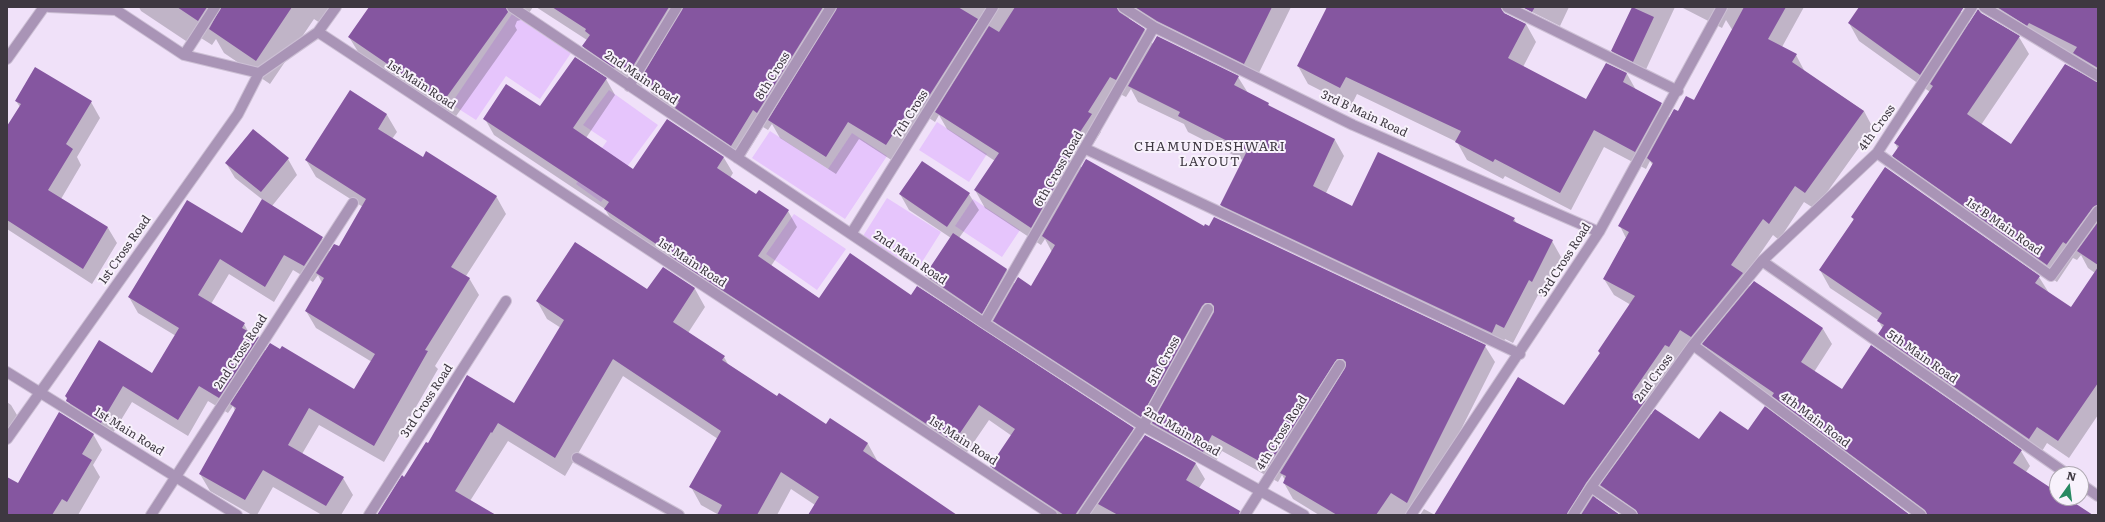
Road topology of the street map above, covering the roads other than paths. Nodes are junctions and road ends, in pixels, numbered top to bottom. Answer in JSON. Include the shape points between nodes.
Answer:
{"nodes":[{"id":1,"x":44,"y":7,"type":"edge"},
{"id":2,"x":49,"y":7,"type":"edge"},
{"id":3,"x":215,"y":7,"type":"edge"},
{"id":4,"x":336,"y":7,"type":"edge"},
{"id":5,"x":512,"y":7,"type":"edge"},
{"id":6,"x":677,"y":7,"type":"edge"},
{"id":7,"x":831,"y":7,"type":"edge"},
{"id":8,"x":993,"y":7,"type":"edge"},
{"id":9,"x":1123,"y":7,"type":"edge"},
{"id":10,"x":1507,"y":7,"type":"edge"},
{"id":11,"x":1722,"y":7,"type":"edge"},
{"id":12,"x":1972,"y":7,"type":"edge"},
{"id":13,"x":1984,"y":7,"type":"edge"},
{"id":14,"x":1154,"y":27,"type":"junction"},
{"id":15,"x":318,"y":32,"type":"junction"},
{"id":16,"x":184,"y":56,"type":"junction"},
{"id":17,"x":7,"y":59,"type":"edge"},
{"id":18,"x":259,"y":73,"type":"junction"},
{"id":19,"x":2098,"y":76,"type":"edge"},
{"id":20,"x":630,"y":86,"type":"junction"},
{"id":21,"x":1678,"y":91,"type":"junction"},
{"id":22,"x":1086,"y":148,"type":"junction"},
{"id":23,"x":1877,"y":153,"type":"junction"},
{"id":24,"x":737,"y":158,"type":"junction"},
{"id":25,"x":353,"y":203,"type":"dead end"},
{"id":26,"x":2098,"y":211,"type":"edge"},
{"id":27,"x":1599,"y":232,"type":"junction"},
{"id":28,"x":851,"y":234,"type":"junction"},
{"id":29,"x":1762,"y":261,"type":"junction"},
{"id":30,"x":506,"y":301,"type":"dead end"},
{"id":31,"x":1208,"y":309,"type":"dead end"},
{"id":32,"x":984,"y":323,"type":"junction"},
{"id":33,"x":1694,"y":345,"type":"junction"},
{"id":34,"x":1520,"y":354,"type":"junction"},
{"id":35,"x":1340,"y":364,"type":"dead end"},
{"id":36,"x":7,"y":372,"type":"edge"},
{"id":37,"x":40,"y":392,"type":"junction"},
{"id":38,"x":1143,"y":426,"type":"junction"},
{"id":39,"x":7,"y":439,"type":"edge"},
{"id":40,"x":577,"y":458,"type":"dead end"},
{"id":41,"x":2056,"y":466,"type":"edge"},
{"id":42,"x":176,"y":477,"type":"junction"},
{"id":43,"x":1591,"y":487,"type":"junction"},
{"id":44,"x":2089,"y":490,"type":"edge"},
{"id":45,"x":1260,"y":491,"type":"junction"},
{"id":46,"x":2098,"y":496,"type":"edge"},
{"id":47,"x":151,"y":515,"type":"edge"},
{"id":48,"x":237,"y":515,"type":"edge"},
{"id":49,"x":369,"y":515,"type":"edge"},
{"id":50,"x":679,"y":515,"type":"edge"},
{"id":51,"x":1052,"y":515,"type":"edge"},
{"id":52,"x":1083,"y":515,"type":"edge"},
{"id":53,"x":1245,"y":515,"type":"edge"},
{"id":54,"x":1304,"y":515,"type":"edge"},
{"id":55,"x":1411,"y":515,"type":"edge"},
{"id":56,"x":1573,"y":515,"type":"edge"},
{"id":57,"x":1632,"y":515,"type":"edge"},
{"id":58,"x":1921,"y":515,"type":"edge"}],
"edges":[{"from":1,"to":17,"type":"street"},
{"from":2,"to":16,"type":"street","via":[[116,10]]},
{"from":3,"to":16,"type":"street"},
{"from":4,"to":15,"type":"street"},
{"from":5,"to":20,"type":"street","name":"2nd Main Road"},
{"from":6,"to":20,"type":"street"},
{"from":7,"to":24,"type":"street","name":"8th Cross"},
{"from":8,"to":28,"type":"street","name":"7th Cross"},
{"from":9,"to":14,"type":"street","name":"3rd B Main Road"},
{"from":10,"to":21,"type":"street"},
{"from":11,"to":21,"type":"street","name":"3rd Cross Road"},
{"from":12,"to":23,"type":"street","name":"4th Cross"},
{"from":13,"to":19,"type":"street"},
{"from":14,"to":22,"type":"street","name":"6th Cross Road"},
{"from":14,"to":27,"type":"street","name":"3rd B Main Road","via":[[1354,125]]},
{"from":15,"to":18,"type":"street"},
{"from":15,"to":51,"type":"street","name":"1st Main Road"},
{"from":16,"to":18,"type":"street"},
{"from":18,"to":37,"type":"street","name":"1st Cross Road","via":[[238,114]]},
{"from":20,"to":24,"type":"street","name":"2nd Main Road"},
{"from":21,"to":27,"type":"street","name":"3rd Cross Road"},
{"from":22,"to":32,"type":"street","name":"6th Cross Road"},
{"from":22,"to":34,"type":"street"},
{"from":23,"to":26,"type":"street","name":"1st B Main Road","via":[[2052,276]]},
{"from":23,"to":29,"type":"street","name":"4th Cross"},
{"from":24,"to":28,"type":"street","name":"2nd Main Road"},
{"from":25,"to":42,"type":"street","name":"2nd Cross Road"},
{"from":27,"to":34,"type":"street","name":"3rd Cross Road"},
{"from":28,"to":32,"type":"street","name":"2nd Main Road"},
{"from":29,"to":33,"type":"street","name":"2nd Cross"},
{"from":29,"to":41,"type":"street","name":"5th Main Road"},
{"from":30,"to":49,"type":"street","name":"3rd Cross Road"},
{"from":31,"to":38,"type":"street","name":"5th Cross"},
{"from":32,"to":38,"type":"street","name":"2nd Main Road"},
{"from":33,"to":43,"type":"street","name":"2nd Cross"},
{"from":33,"to":58,"type":"street","name":"4th Main Road"},
{"from":34,"to":55,"type":"street","name":"3rd Cross Road"},
{"from":35,"to":45,"type":"street","name":"4th Cross Road"},
{"from":36,"to":37,"type":"street","name":"1st Main Road"},
{"from":37,"to":39,"type":"street","name":"1st Cross Road"},
{"from":37,"to":42,"type":"street","name":"1st Main Road"},
{"from":38,"to":45,"type":"street","name":"2nd Main Road"},
{"from":38,"to":52,"type":"street","name":"5th Cross"},
{"from":40,"to":50,"type":"street"},
{"from":42,"to":47,"type":"street","name":"2nd Cross Road"},
{"from":42,"to":48,"type":"street","name":"1st Main Road"},
{"from":43,"to":56,"type":"street","name":"2nd Cross"},
{"from":43,"to":57,"type":"street"},
{"from":44,"to":46,"type":"street"},
{"from":45,"to":53,"type":"street","name":"4th Cross Road"},
{"from":45,"to":54,"type":"street","name":"2nd Main Road"}]}
